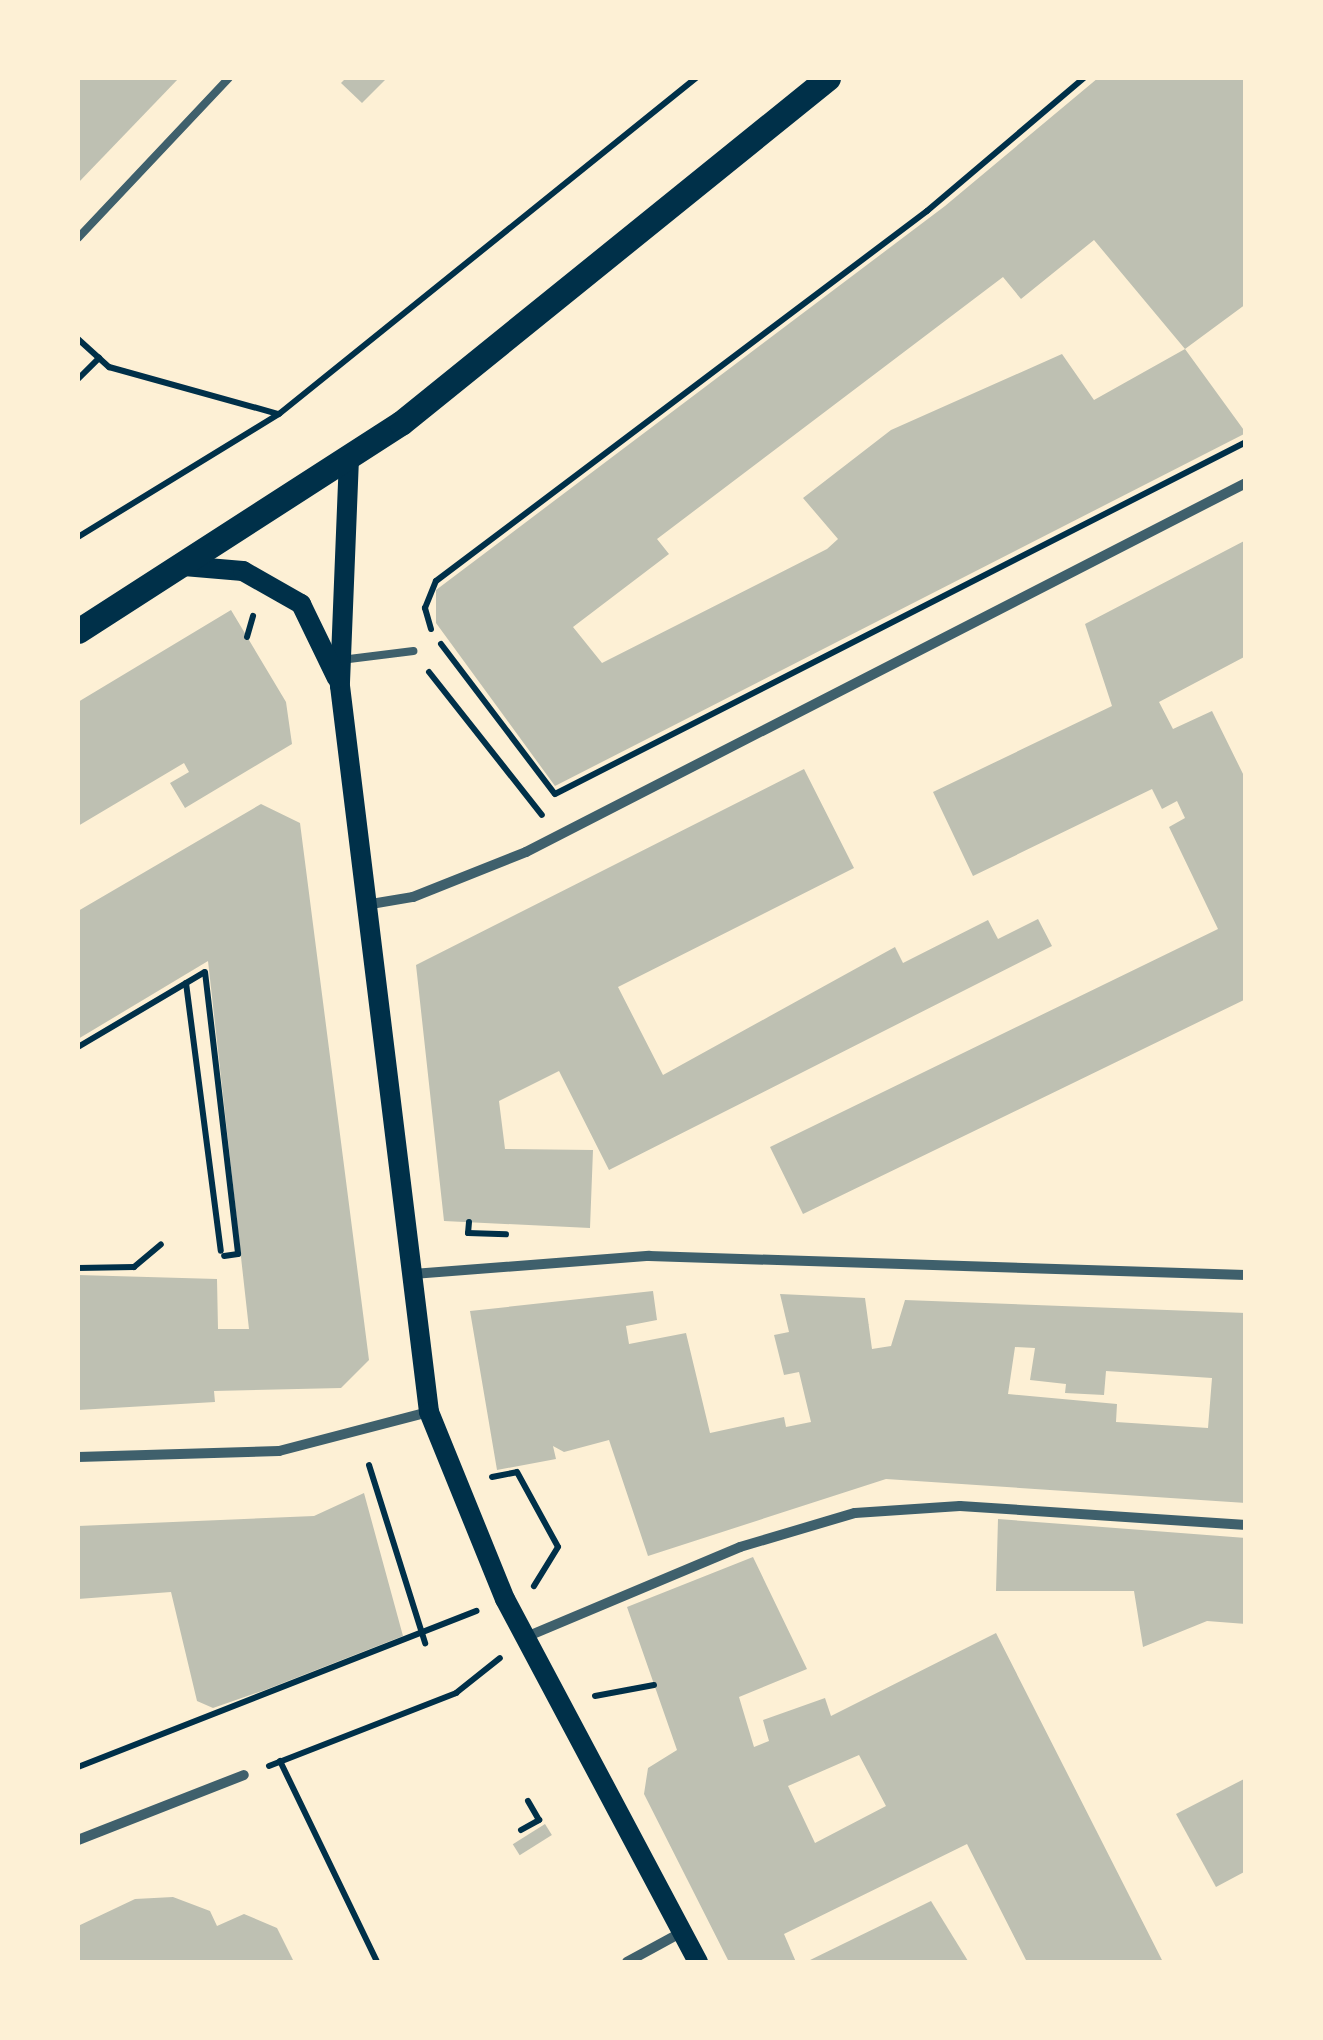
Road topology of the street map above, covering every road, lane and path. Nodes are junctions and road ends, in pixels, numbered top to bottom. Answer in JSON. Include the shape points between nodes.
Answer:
{"nodes":[{"id":1,"x":229,"y":78,"type":"edge"},
{"id":2,"x":696,"y":78,"type":"edge"},
{"id":3,"x":828,"y":78,"type":"edge"},
{"id":4,"x":1084,"y":78,"type":"edge"},
{"id":5,"x":78,"y":238,"type":"edge"},
{"id":6,"x":78,"y":339,"type":"edge"},
{"id":7,"x":98,"y":358,"type":"junction"},
{"id":8,"x":78,"y":379,"type":"edge"},
{"id":9,"x":279,"y":414,"type":"junction"},
{"id":10,"x":1246,"y":442,"type":"edge"},
{"id":11,"x":349,"y":458,"type":"junction"},
{"id":12,"x":1246,"y":483,"type":"edge"},
{"id":13,"x":78,"y":537,"type":"edge"},
{"id":14,"x":184,"y":566,"type":"junction"},
{"id":15,"x":253,"y":615,"type":"dead end"},
{"id":16,"x":78,"y":631,"type":"edge"},
{"id":17,"x":247,"y":637,"type":"dead end"},
{"id":18,"x":412,"y":651,"type":"joint"},
{"id":19,"x":342,"y":660,"type":"junction"},
{"id":20,"x":340,"y":686,"type":"junction"},
{"id":21,"x":559,"y":836,"type":"junction"},
{"id":22,"x":364,"y":905,"type":"junction"},
{"id":23,"x":186,"y":983,"type":"junction"},
{"id":24,"x":78,"y":1047,"type":"edge"},
{"id":25,"x":469,"y":1222,"type":"dead end"},
{"id":26,"x":522,"y":1235,"type":"dead end"},
{"id":27,"x":162,"y":1244,"type":"dead end"},
{"id":28,"x":78,"y":1268,"type":"edge"},
{"id":29,"x":407,"y":1274,"type":"junction"},
{"id":30,"x":1246,"y":1274,"type":"edge"},
{"id":31,"x":429,"y":1412,"type":"junction"},
{"id":32,"x":78,"y":1458,"type":"edge"},
{"id":33,"x":368,"y":1465,"type":"dead end"},
{"id":34,"x":489,"y":1477,"type":"dead end"},
{"id":35,"x":1246,"y":1525,"type":"edge"},
{"id":36,"x":536,"y":1585,"type":"dead end"},
{"id":37,"x":526,"y":1637,"type":"junction"},
{"id":38,"x":654,"y":1684,"type":"dead end"},
{"id":39,"x":594,"y":1696,"type":"dead end"},
{"id":40,"x":280,"y":1761,"type":"junction"},
{"id":41,"x":78,"y":1766,"type":"edge"},
{"id":42,"x":244,"y":1775,"type":"joint"},
{"id":43,"x":528,"y":1801,"type":"dead end"},
{"id":44,"x":521,"y":1830,"type":"dead end"},
{"id":45,"x":78,"y":1840,"type":"edge"},
{"id":46,"x":682,"y":1932,"type":"junction"},
{"id":47,"x":377,"y":1962,"type":"edge"},
{"id":48,"x":627,"y":1962,"type":"edge"},
{"id":49,"x":698,"y":1962,"type":"edge"}],
"edges":[{"from":1,"to":5,"type":"lane"},
{"from":2,"to":9,"type":"path"},
{"from":3,"to":11,"type":"main road"},
{"from":4,"to":10,"type":"path","via":[[927,211],[436,582],[425,608],[430,627],[554,794]]},
{"from":6,"to":7,"type":"path"},
{"from":7,"to":8,"type":"path"},
{"from":7,"to":9,"type":"path"},
{"from":9,"to":13,"type":"path"},
{"from":11,"to":14,"type":"main road"},
{"from":11,"to":19,"type":"main road"},
{"from":12,"to":21,"type":"street"},
{"from":14,"to":16,"type":"main road"},
{"from":14,"to":20,"type":"main road","via":[[244,571],[301,604]]},
{"from":15,"to":17,"type":"path"},
{"from":18,"to":19,"type":"lane"},
{"from":18,"to":21,"type":"path"},
{"from":19,"to":20,"type":"main road"},
{"from":20,"to":22,"type":"main road"},
{"from":21,"to":22,"type":"street","via":[[413,897]]},
{"from":22,"to":29,"type":"main road"},
{"from":23,"to":23,"type":"path","via":[[222,1254],[238,1254],[204,972]]},
{"from":23,"to":24,"type":"path"},
{"from":25,"to":26,"type":"path","via":[[468,1233]]},
{"from":27,"to":28,"type":"path","via":[[134,1267]]},
{"from":29,"to":30,"type":"street","via":[[649,1256]]},
{"from":29,"to":31,"type":"main road"},
{"from":31,"to":32,"type":"street","via":[[279,1451]]},
{"from":31,"to":37,"type":"main road","via":[[458,1502]]},
{"from":33,"to":41,"type":"path","via":[[424,1640],[389,1645]]},
{"from":34,"to":36,"type":"path","via":[[516,1472],[558,1547]]},
{"from":35,"to":37,"type":"street","via":[[960,1506],[855,1513],[740,1547]]},
{"from":37,"to":40,"type":"path","via":[[456,1693]]},
{"from":37,"to":46,"type":"main road"},
{"from":38,"to":39,"type":"path"},
{"from":40,"to":42,"type":"path"},
{"from":40,"to":47,"type":"path"},
{"from":42,"to":45,"type":"street"},
{"from":43,"to":44,"type":"path","via":[[539,1820]]},
{"from":46,"to":48,"type":"street"},
{"from":46,"to":49,"type":"main road"}]}
